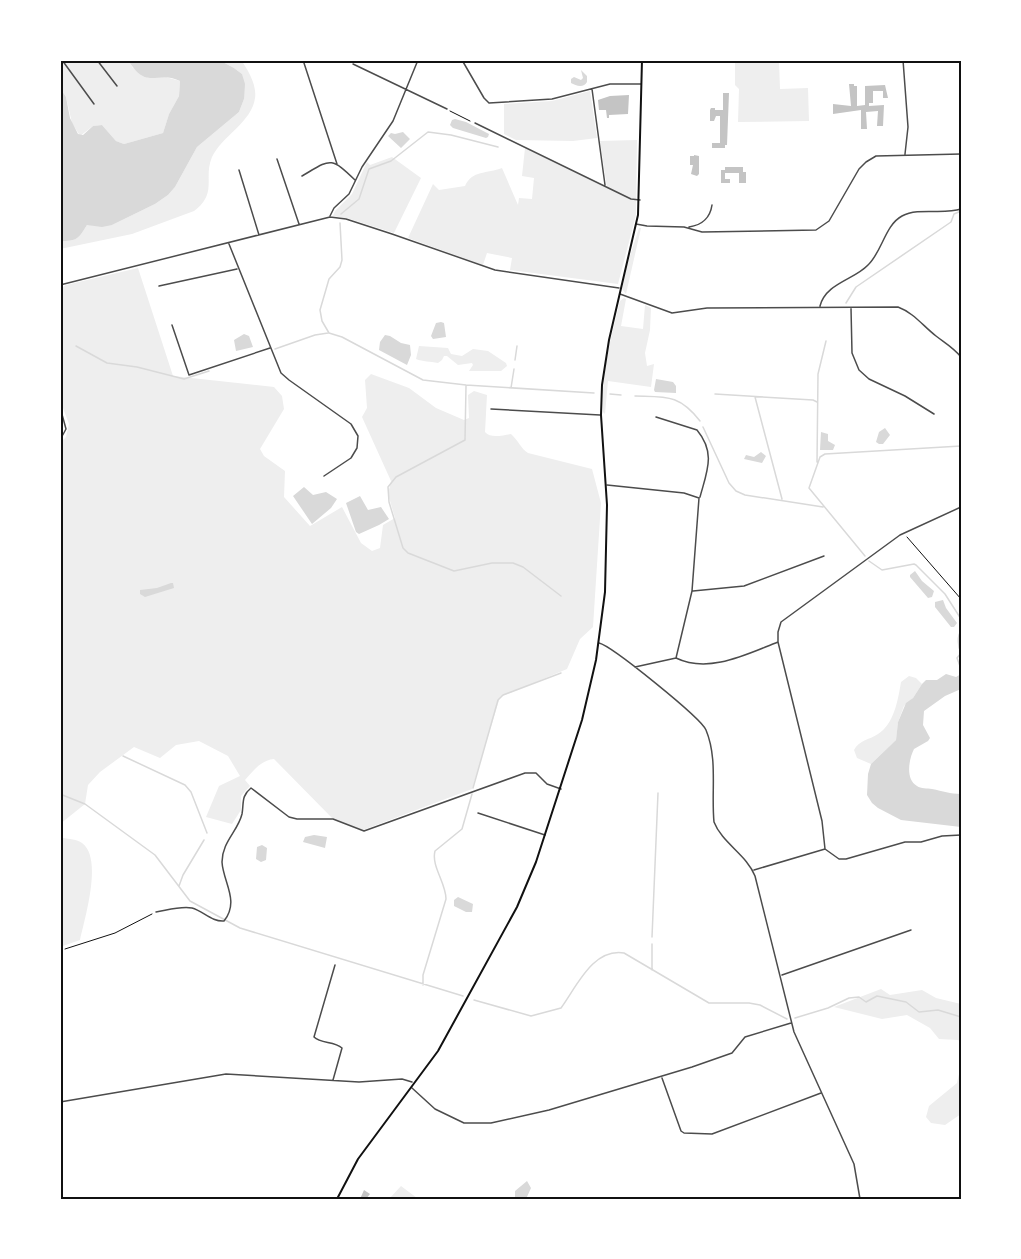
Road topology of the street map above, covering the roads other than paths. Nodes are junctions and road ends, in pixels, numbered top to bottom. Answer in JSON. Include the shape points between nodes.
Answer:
{"nodes":[{"id":1,"x":62,"y":60,"type":"edge"},
{"id":2,"x":97,"y":60,"type":"edge"},
{"id":3,"x":303,"y":60,"type":"edge"},
{"id":4,"x":418,"y":60,"type":"edge"},
{"id":5,"x":462,"y":60,"type":"edge"},
{"id":6,"x":642,"y":60,"type":"edge"},
{"id":7,"x":903,"y":60,"type":"edge"},
{"id":8,"x":353,"y":64,"type":"dead end"},
{"id":9,"x":641,"y":84,"type":"junction"},
{"id":10,"x":117,"y":86,"type":"dead end"},
{"id":11,"x":407,"y":89,"type":"junction"},
{"id":12,"x":592,"y":89,"type":"junction"},
{"id":13,"x":94,"y":104,"type":"dead end"},
{"id":14,"x":447,"y":110,"type":"road end"},
{"id":15,"x":475,"y":123,"type":"road end"},
{"id":16,"x":905,"y":154,"type":"junction"},
{"id":17,"x":961,"y":154,"type":"edge"},
{"id":18,"x":277,"y":159,"type":"dead end"},
{"id":19,"x":337,"y":164,"type":"junction"},
{"id":20,"x":239,"y":170,"type":"dead end"},
{"id":21,"x":302,"y":176,"type":"dead end"},
{"id":22,"x":356,"y":181,"type":"junction"},
{"id":23,"x":606,"y":186,"type":"junction"},
{"id":24,"x":640,"y":200,"type":"junction"},
{"id":25,"x":712,"y":205,"type":"dead end"},
{"id":26,"x":961,"y":209,"type":"edge"},
{"id":27,"x":330,"y":217,"type":"junction"},
{"id":28,"x":299,"y":224,"type":"junction"},
{"id":29,"x":636,"y":224,"type":"junction"},
{"id":30,"x":688,"y":228,"type":"junction"},
{"id":31,"x":259,"y":235,"type":"junction"},
{"id":32,"x":229,"y":244,"type":"junction"},
{"id":33,"x":238,"y":268,"type":"junction"},
{"id":34,"x":60,"y":285,"type":"edge"},
{"id":35,"x":159,"y":286,"type":"dead end"},
{"id":36,"x":620,"y":288,"type":"junction"},
{"id":37,"x":619,"y":294,"type":"junction"},
{"id":38,"x":820,"y":307,"type":"junction"},
{"id":39,"x":851,"y":307,"type":"junction"},
{"id":40,"x":172,"y":325,"type":"dead end"},
{"id":41,"x":271,"y":348,"type":"junction"},
{"id":42,"x":961,"y":357,"type":"edge"},
{"id":43,"x":60,"y":407,"type":"edge"},
{"id":44,"x":490,"y":409,"type":"dead end"},
{"id":45,"x":934,"y":414,"type":"dead end"},
{"id":46,"x":601,"y":415,"type":"junction"},
{"id":47,"x":656,"y":417,"type":"dead end"},
{"id":48,"x":60,"y":440,"type":"edge"},
{"id":49,"x":324,"y":476,"type":"dead end"},
{"id":50,"x":606,"y":485,"type":"junction"},
{"id":51,"x":699,"y":498,"type":"junction"},
{"id":52,"x":961,"y":507,"type":"edge"},
{"id":53,"x":824,"y":556,"type":"dead end"},
{"id":54,"x":692,"y":591,"type":"junction"},
{"id":55,"x":778,"y":642,"type":"junction"},
{"id":56,"x":599,"y":643,"type":"junction"},
{"id":57,"x":676,"y":658,"type":"junction"},
{"id":58,"x":635,"y":667,"type":"junction"},
{"id":59,"x":561,"y":789,"type":"junction"},
{"id":60,"x":478,"y":813,"type":"dead end"},
{"id":61,"x":545,"y":835,"type":"junction"},
{"id":62,"x":961,"y":835,"type":"edge"},
{"id":63,"x":825,"y":849,"type":"junction"},
{"id":64,"x":753,"y":871,"type":"junction"},
{"id":65,"x":156,"y":912,"type":"road end"},
{"id":66,"x":911,"y":930,"type":"dead end"},
{"id":67,"x":334,"y":965,"type":"dead end"},
{"id":68,"x":781,"y":976,"type":"junction"},
{"id":69,"x":792,"y":1022,"type":"junction"},
{"id":70,"x":661,"y":1077,"type":"junction"},
{"id":71,"x":333,"y":1081,"type":"junction"},
{"id":72,"x":415,"y":1084,"type":"junction"},
{"id":73,"x":412,"y":1088,"type":"junction"},
{"id":74,"x":822,"y":1093,"type":"junction"},
{"id":75,"x":60,"y":1102,"type":"edge"},
{"id":76,"x":337,"y":1199,"type":"edge"},
{"id":77,"x":860,"y":1199,"type":"edge"}],
"edges":[{"from":1,"to":13,"type":"street"},
{"from":2,"to":10,"type":"street"},
{"from":3,"to":19,"type":"street"},
{"from":4,"to":11,"type":"street"},
{"from":5,"to":12,"type":"street","via":[[489,103],[552,99]]},
{"from":6,"to":9,"type":"main road"},
{"from":7,"to":16,"type":"street","via":[[908,127]]},
{"from":8,"to":11,"type":"street"},
{"from":9,"to":12,"type":"street","via":[[610,84]]},
{"from":9,"to":24,"type":"main road"},
{"from":11,"to":14,"type":"street"},
{"from":11,"to":22,"type":"street","via":[[393,121]]},
{"from":12,"to":23,"type":"street"},
{"from":15,"to":23,"type":"street"},
{"from":16,"to":17,"type":"street"},
{"from":16,"to":30,"type":"street","via":[[876,156],[866,162],[829,221],[816,230],[702,232]]},
{"from":18,"to":28,"type":"street"},
{"from":19,"to":21,"type":"street","via":[[326,163]]},
{"from":19,"to":22,"type":"street"},
{"from":20,"to":31,"type":"street"},
{"from":22,"to":27,"type":"street"},
{"from":23,"to":24,"type":"street"},
{"from":24,"to":29,"type":"main road"},
{"from":25,"to":30,"type":"street","via":[[706,220]]},
{"from":26,"to":38,"type":"street","via":[[900,217],[876,257],[828,292]]},
{"from":27,"to":28,"type":"street"},
{"from":27,"to":36,"type":"street","via":[[495,270]]},
{"from":28,"to":31,"type":"street"},
{"from":29,"to":30,"type":"street"},
{"from":29,"to":36,"type":"main road"},
{"from":31,"to":32,"type":"street"},
{"from":32,"to":33,"type":"street"},
{"from":32,"to":34,"type":"street"},
{"from":33,"to":35,"type":"street"},
{"from":33,"to":41,"type":"street"},
{"from":36,"to":37,"type":"main road"},
{"from":37,"to":38,"type":"street","via":[[672,313],[707,308]]},
{"from":37,"to":46,"type":"main road","via":[[604,369]]},
{"from":38,"to":39,"type":"street"},
{"from":39,"to":42,"type":"street","via":[[904,309]]},
{"from":39,"to":45,"type":"street","via":[[852,353],[859,370]]},
{"from":40,"to":41,"type":"street","via":[[189,375]]},
{"from":41,"to":49,"type":"street","via":[[281,373],[351,424],[358,436],[351,458]]},
{"from":43,"to":48,"type":"street","via":[[66,429]]},
{"from":44,"to":46,"type":"street"},
{"from":46,"to":50,"type":"main road"},
{"from":47,"to":51,"type":"street","via":[[697,430],[701,435],[710,453]]},
{"from":50,"to":51,"type":"street"},
{"from":50,"to":56,"type":"main road","via":[[606,566]]},
{"from":51,"to":54,"type":"street"},
{"from":52,"to":55,"type":"street","via":[[904,532],[786,618],[779,627]]},
{"from":53,"to":54,"type":"street","via":[[744,586]]},
{"from":54,"to":57,"type":"street"},
{"from":55,"to":57,"type":"street","via":[[721,663],[689,663]]},
{"from":55,"to":63,"type":"street","via":[[822,821]]},
{"from":56,"to":58,"type":"street"},
{"from":56,"to":59,"type":"main road"},
{"from":57,"to":58,"type":"street"},
{"from":58,"to":64,"type":"street","via":[[706,729],[712,762],[714,822]]},
{"from":59,"to":61,"type":"main road"},
{"from":59,"to":65,"type":"street","via":[[536,774],[525,773],[364,831],[333,819],[289,817],[251,788],[244,795],[242,814],[222,857],[231,895],[228,917],[218,921],[194,908]]},
{"from":60,"to":61,"type":"street"},
{"from":61,"to":72,"type":"main road","via":[[509,922]]},
{"from":62,"to":63,"type":"street","via":[[905,842],[846,859],[839,859]]},
{"from":63,"to":64,"type":"street"},
{"from":64,"to":68,"type":"street"},
{"from":66,"to":68,"type":"street"},
{"from":67,"to":71,"type":"street","via":[[314,1037],[342,1048]]},
{"from":68,"to":69,"type":"street"},
{"from":69,"to":70,"type":"street","via":[[745,1037],[732,1053]]},
{"from":69,"to":74,"type":"street"},
{"from":70,"to":73,"type":"street","via":[[537,1114],[475,1124],[435,1109]]},
{"from":70,"to":74,"type":"street","via":[[684,1133],[712,1134]]},
{"from":71,"to":72,"type":"street","via":[[402,1079]]},
{"from":71,"to":75,"type":"street","via":[[226,1074]]},
{"from":72,"to":73,"type":"main road"},
{"from":73,"to":76,"type":"main road","via":[[358,1159]]},
{"from":74,"to":77,"type":"street","via":[[854,1164]]}]}
